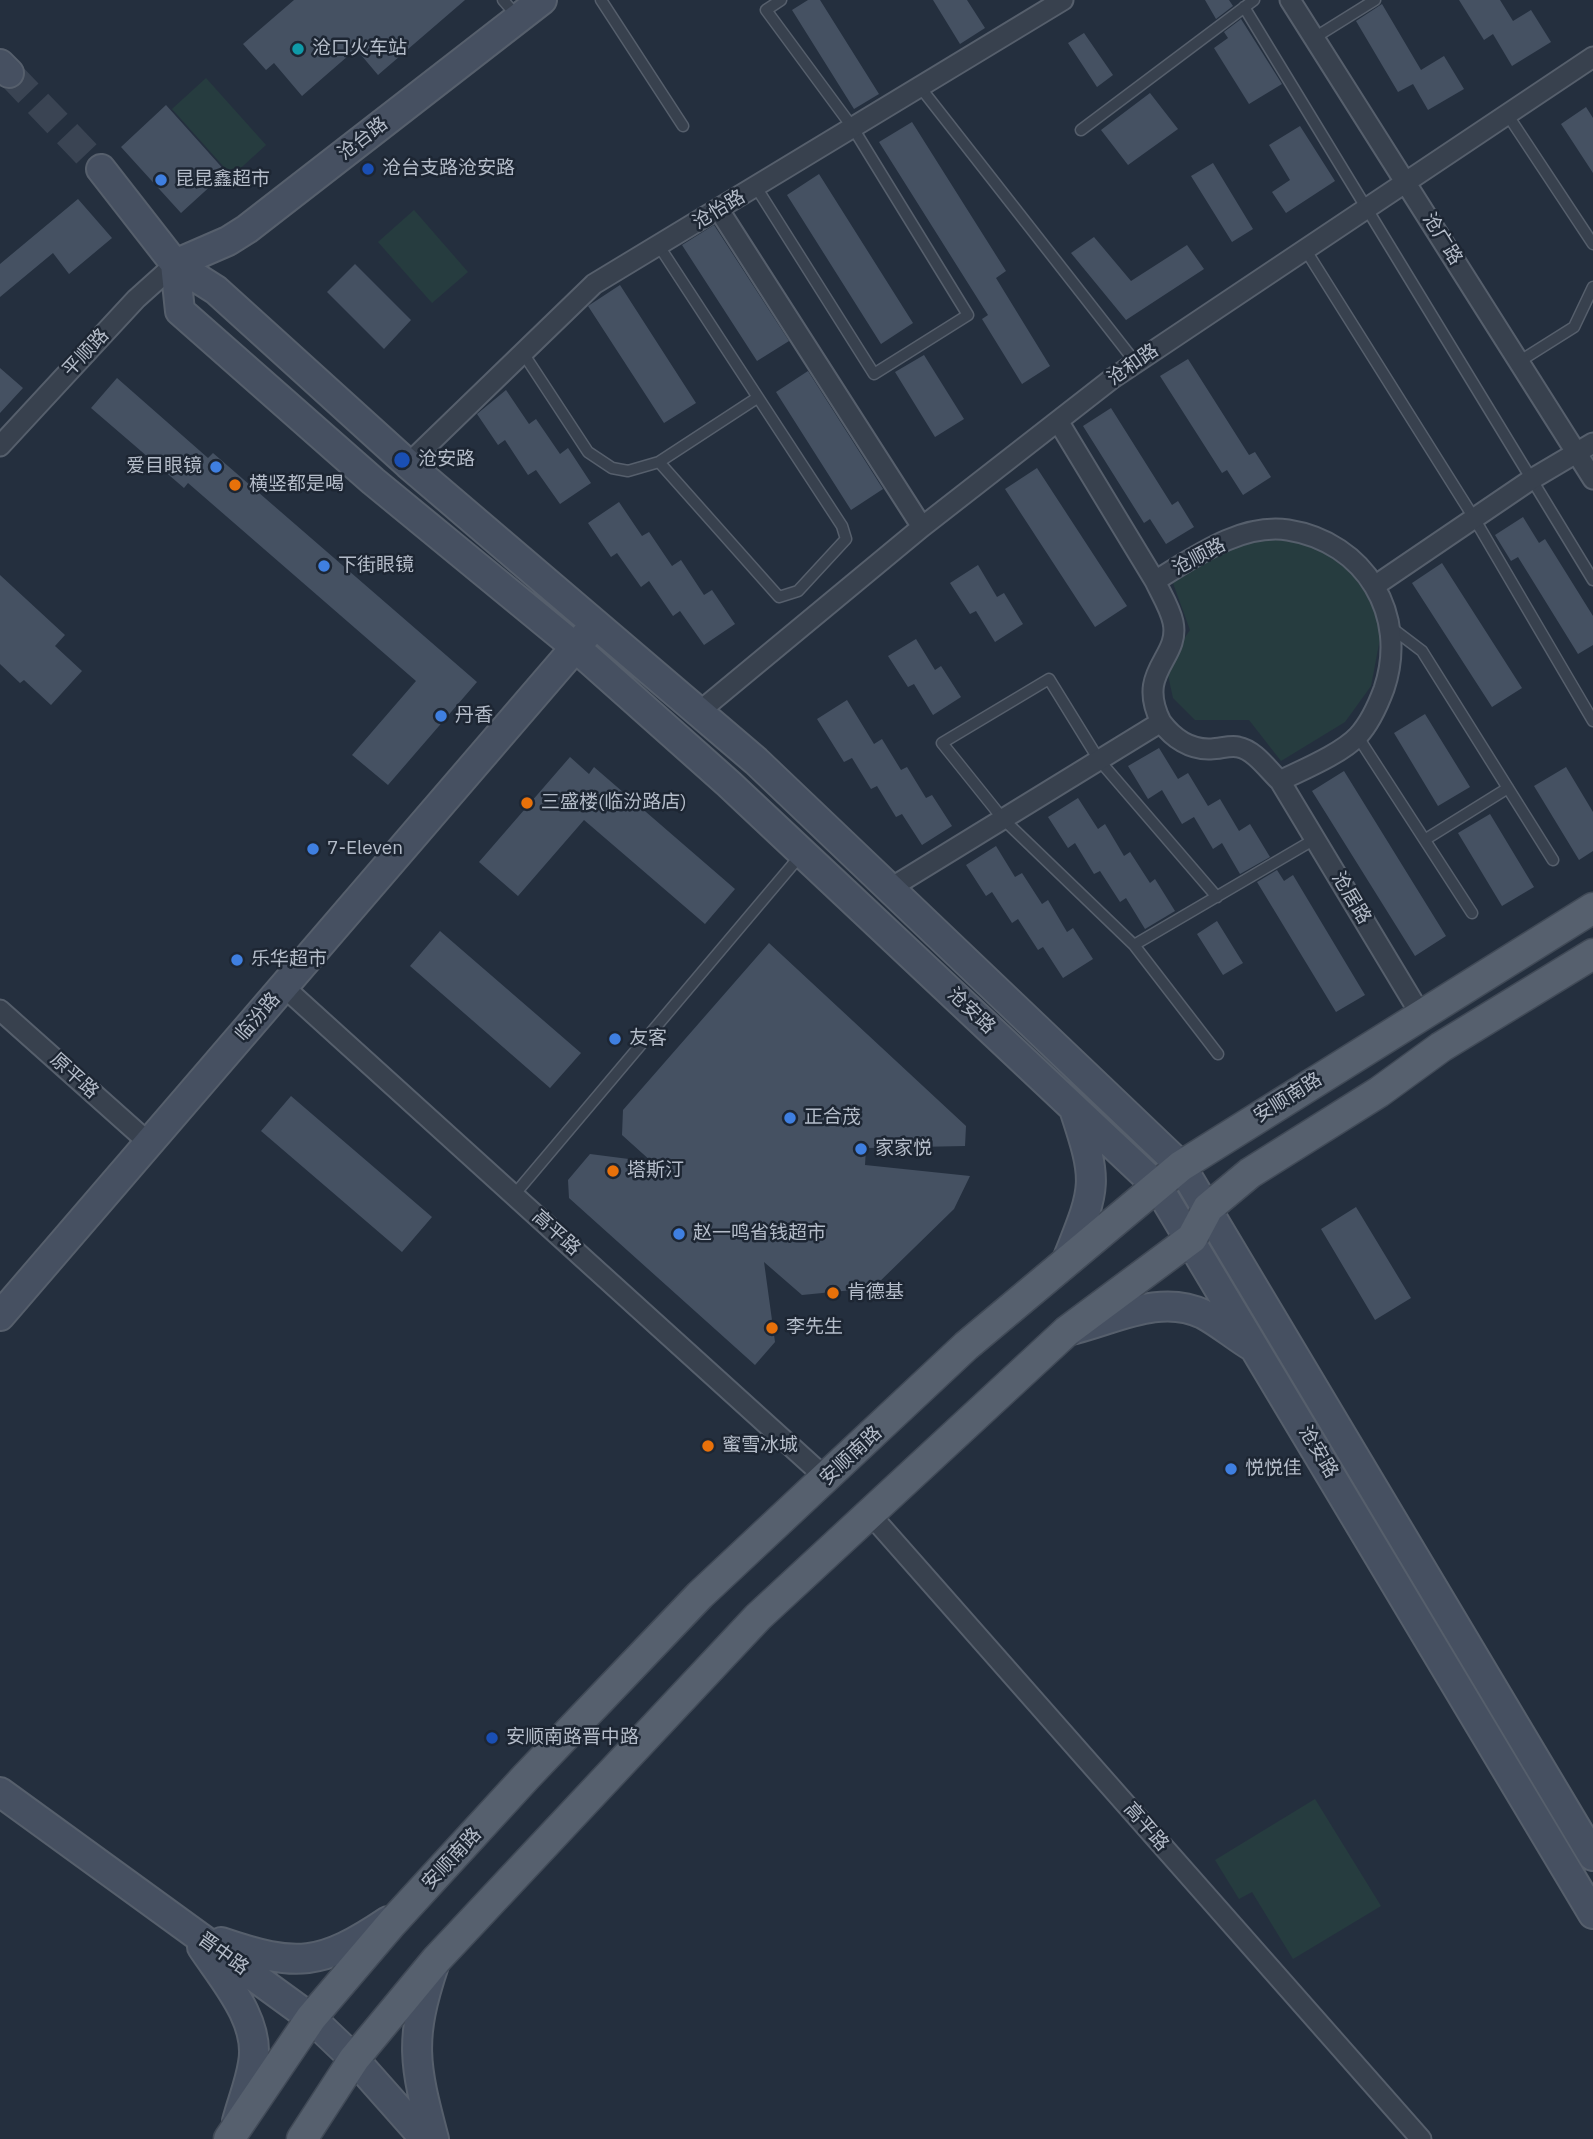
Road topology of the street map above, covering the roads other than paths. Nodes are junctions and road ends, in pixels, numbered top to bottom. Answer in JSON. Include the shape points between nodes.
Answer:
{"nodes":[{"id":1,"x":542,"y":0,"type":"edge"},
{"id":2,"x":601,"y":0,"type":"edge"},
{"id":3,"x":781,"y":0,"type":"edge"},
{"id":4,"x":1063,"y":0,"type":"edge"},
{"id":5,"x":1254,"y":0,"type":"edge"},
{"id":6,"x":1290,"y":0,"type":"edge"},
{"id":7,"x":1375,"y":0,"type":"edge"},
{"id":8,"x":1244,"y":8,"type":"junction"},
{"id":9,"x":511,"y":9,"type":"edge"},
{"id":10,"x":1314,"y":38,"type":"junction"},
{"id":11,"x":1593,"y":57,"type":"edge"},
{"id":12,"x":920,"y":87,"type":"junction"},
{"id":13,"x":1507,"y":114,"type":"junction"},
{"id":14,"x":682,"y":126,"type":"dead end"},
{"id":15,"x":853,"y":128,"type":"junction"},
{"id":16,"x":1081,"y":130,"type":"dead end"},
{"id":17,"x":101,"y":169,"type":"tunnel mouth"},
{"id":18,"x":1406,"y":182,"type":"junction"},
{"id":19,"x":756,"y":187,"type":"junction"},
{"id":20,"x":1367,"y":208,"type":"junction"},
{"id":21,"x":719,"y":210,"type":"junction"},
{"id":22,"x":1593,"y":244,"type":"edge"},
{"id":23,"x":659,"y":246,"type":"junction"},
{"id":24,"x":1305,"y":249,"type":"junction"},
{"id":25,"x":175,"y":264,"type":"junction"},
{"id":26,"x":1593,"y":287,"type":"edge"},
{"id":27,"x":523,"y":353,"type":"junction"},
{"id":28,"x":1520,"y":361,"type":"junction"},
{"id":29,"x":1136,"y":363,"type":"junction"},
{"id":30,"x":757,"y":398,"type":"junction"},
{"id":31,"x":1058,"y":421,"type":"junction"},
{"id":32,"x":0,"y":446,"type":"edge"},
{"id":33,"x":1585,"y":447,"type":"edge"},
{"id":34,"x":659,"y":462,"type":"junction"},
{"id":35,"x":408,"y":464,"type":"junction"},
{"id":36,"x":1532,"y":479,"type":"junction"},
{"id":37,"x":1593,"y":479,"type":"edge"},
{"id":38,"x":1474,"y":518,"type":"junction"},
{"id":39,"x":922,"y":527,"type":"junction"},
{"id":40,"x":1593,"y":580,"type":"edge"},
{"id":41,"x":1155,"y":581,"type":"junction"},
{"id":42,"x":1376,"y":586,"type":"junction"},
{"id":43,"x":597,"y":622,"type":"junction"},
{"id":44,"x":1392,"y":629,"type":"junction"},
{"id":45,"x":575,"y":648,"type":"junction"},
{"id":46,"x":700,"y":711,"type":"junction"},
{"id":47,"x":1593,"y":721,"type":"edge"},
{"id":48,"x":1161,"y":722,"type":"junction"},
{"id":49,"x":1358,"y":737,"type":"junction"},
{"id":50,"x":1099,"y":760,"type":"junction"},
{"id":51,"x":1280,"y":781,"type":"junction"},
{"id":52,"x":1508,"y":788,"type":"junction"},
{"id":53,"x":1003,"y":819,"type":"junction"},
{"id":54,"x":1315,"y":839,"type":"junction"},
{"id":55,"x":1426,"y":839,"type":"junction"},
{"id":56,"x":803,"y":853,"type":"junction"},
{"id":57,"x":1553,"y":860,"type":"dead end"},
{"id":58,"x":889,"y":889,"type":"junction"},
{"id":59,"x":1217,"y":897,"type":"junction"},
{"id":60,"x":1593,"y":908,"type":"edge"},
{"id":61,"x":1472,"y":913,"type":"dead end"},
{"id":62,"x":1134,"y":945,"type":"junction"},
{"id":63,"x":1593,"y":954,"type":"edge"},
{"id":64,"x":284,"y":987,"type":"junction"},
{"id":65,"x":0,"y":1010,"type":"edge"},
{"id":66,"x":1421,"y":1015,"type":"junction"},
{"id":67,"x":1218,"y":1054,"type":"dead end"},
{"id":68,"x":1073,"y":1106,"type":"junction"},
{"id":69,"x":149,"y":1143,"type":"junction"},
{"id":70,"x":1181,"y":1166,"type":"junction"},
{"id":71,"x":1158,"y":1186,"type":"junction"},
{"id":72,"x":514,"y":1195,"type":"junction"},
{"id":73,"x":1208,"y":1208,"type":"junction"},
{"id":74,"x":1192,"y":1238,"type":"junction"},
{"id":75,"x":1067,"y":1260,"type":"junction"},
{"id":76,"x":0,"y":1315,"type":"edge"},
{"id":77,"x":1068,"y":1331,"type":"junction"},
{"id":78,"x":1258,"y":1351,"type":"junction"},
{"id":79,"x":827,"y":1479,"type":"junction"},
{"id":80,"x":870,"y":1514,"type":"junction"},
{"id":81,"x":0,"y":1792,"type":"edge"},
{"id":82,"x":1593,"y":1856,"type":"edge"},
{"id":83,"x":405,"y":1909,"type":"junction"},
{"id":84,"x":1593,"y":1914,"type":"edge"},
{"id":85,"x":193,"y":1933,"type":"junction"},
{"id":86,"x":436,"y":1960,"type":"junction"},
{"id":87,"x":311,"y":2018,"type":"junction"},
{"id":88,"x":354,"y":2059,"type":"junction"},
{"id":89,"x":232,"y":2135,"type":"edge"},
{"id":90,"x":302,"y":2139,"type":"edge"},
{"id":91,"x":425,"y":2139,"type":"edge"},
{"id":92,"x":434,"y":2139,"type":"edge"},
{"id":93,"x":1421,"y":2139,"type":"edge"}],
"edges":[{"from":1,"to":9,"type":"street","name":"沧台路"},
{"from":2,"to":14,"type":"lane"},
{"from":3,"to":15,"type":"lane","via":[[766,10]]},
{"from":4,"to":12,"type":"street","name":"沧怡路"},
{"from":5,"to":8,"type":"lane"},
{"from":6,"to":10,"type":"street","name":"沧广路"},
{"from":7,"to":10,"type":"lane"},
{"from":8,"to":16,"type":"lane"},
{"from":8,"to":20,"type":"lane"},
{"from":9,"to":25,"type":"street","name":"沧台路","via":[[247,229]]},
{"from":10,"to":18,"type":"street","name":"沧广路"},
{"from":11,"to":13,"type":"street","name":"沧和路"},
{"from":12,"to":15,"type":"street","name":"沧怡路"},
{"from":12,"to":29,"type":"lane"},
{"from":13,"to":18,"type":"street","name":"沧和路"},
{"from":13,"to":22,"type":"lane"},
{"from":15,"to":19,"type":"street","name":"沧怡路"},
{"from":15,"to":19,"type":"lane","via":[[968,315],[874,374]]},
{"from":17,"to":25,"type":"street","name":"沧安路"},
{"from":18,"to":20,"type":"street","name":"沧和路"},
{"from":18,"to":28,"type":"street","name":"沧广路"},
{"from":19,"to":21,"type":"street","name":"沧怡路"},
{"from":20,"to":24,"type":"street","name":"沧和路"},
{"from":20,"to":36,"type":"lane"},
{"from":21,"to":23,"type":"street","name":"沧怡路"},
{"from":21,"to":39,"type":"street"},
{"from":23,"to":27,"type":"street","name":"沧怡路","via":[[594,284]]},
{"from":23,"to":30,"type":"lane"},
{"from":24,"to":29,"type":"street","name":"沧和路"},
{"from":24,"to":38,"type":"lane"},
{"from":25,"to":32,"type":"street","name":"平顺路","via":[[136,299]]},
{"from":25,"to":35,"type":"street","name":"沧安路","via":[[216,290]]},
{"from":25,"to":45,"type":"street","name":"沧安路","via":[[180,311],[373,481]]},
{"from":26,"to":28,"type":"lane","via":[[1574,327]]},
{"from":27,"to":34,"type":"lane","via":[[598,461],[628,471]]},
{"from":27,"to":35,"type":"street","name":"沧怡路"},
{"from":28,"to":33,"type":"street","name":"沧广路"},
{"from":29,"to":31,"type":"street","name":"沧和路"},
{"from":30,"to":34,"type":"lane"},
{"from":30,"to":34,"type":"lane","via":[[845,533],[842,545],[798,591],[779,597],[773,593]]},
{"from":31,"to":39,"type":"street","name":"沧和路"},
{"from":31,"to":41,"type":"street"},
{"from":33,"to":36,"type":"street"},
{"from":33,"to":37,"type":"street","name":"沧广路"},
{"from":35,"to":43,"type":"street","name":"沧安路"},
{"from":36,"to":38,"type":"street"},
{"from":36,"to":40,"type":"lane"},
{"from":38,"to":42,"type":"street"},
{"from":38,"to":47,"type":"lane"},
{"from":39,"to":46,"type":"street","name":"沧和路"},
{"from":41,"to":42,"type":"street","name":"沧顺路","via":[[1218,544],[1252,533],[1286,530],[1324,541]]},
{"from":41,"to":48,"type":"street","name":"沧顺路","via":[[1173,623],[1172,643],[1152,688]]},
{"from":42,"to":44,"type":"street","name":"沧顺路"},
{"from":43,"to":45,"type":"street","name":"临汾路"},
{"from":43,"to":46,"type":"street","name":"沧安路"},
{"from":44,"to":49,"type":"street","name":"沧顺路","via":[[1390,671],[1377,707]]},
{"from":44,"to":52,"type":"lane","via":[[1422,651]]},
{"from":45,"to":56,"type":"street","name":"沧安路"},
{"from":45,"to":64,"type":"street","name":"临汾路"},
{"from":46,"to":58,"type":"street","name":"沧安路"},
{"from":48,"to":50,"type":"street"},
{"from":48,"to":51,"type":"street","via":[[1188,745],[1238,747],[1250,752]]},
{"from":49,"to":51,"type":"street","name":"沧顺路"},
{"from":49,"to":55,"type":"lane"},
{"from":50,"to":53,"type":"street"},
{"from":50,"to":53,"type":"lane","via":[[1049,679],[942,743]]},
{"from":50,"to":59,"type":"lane"},
{"from":51,"to":54,"type":"street","name":"沧居路"},
{"from":52,"to":55,"type":"lane"},
{"from":52,"to":57,"type":"lane"},
{"from":53,"to":58,"type":"street"},
{"from":53,"to":62,"type":"lane"},
{"from":54,"to":59,"type":"lane"},
{"from":54,"to":66,"type":"street","name":"沧居路"},
{"from":55,"to":61,"type":"lane"},
{"from":56,"to":68,"type":"street","name":"沧安路"},
{"from":56,"to":72,"type":"lane"},
{"from":58,"to":70,"type":"street","name":"沧安路"},
{"from":59,"to":62,"type":"lane"},
{"from":60,"to":66,"type":"main road","name":"安顺南路"},
{"from":62,"to":67,"type":"lane"},
{"from":63,"to":73,"type":"main road","via":[[1441,1047],[1251,1173]]},
{"from":64,"to":69,"type":"street","name":"临汾路"},
{"from":64,"to":72,"type":"street","name":"高平路"},
{"from":65,"to":69,"type":"street","name":"原平路"},
{"from":66,"to":70,"type":"main road","name":"安顺南路"},
{"from":68,"to":71,"type":"street","name":"沧安路"},
{"from":68,"to":75,"type":"street","via":[[1091,1159],[1093,1180],[1090,1202]]},
{"from":69,"to":76,"type":"street","name":"临汾路"},
{"from":70,"to":71,"type":"main road","name":"安顺南路"},
{"from":70,"to":73,"type":"street","name":"沧安路"},
{"from":71,"to":74,"type":"street","name":"沧安路"},
{"from":71,"to":75,"type":"main road","name":"安顺南路"},
{"from":72,"to":79,"type":"street","name":"高平路"},
{"from":73,"to":74,"type":"main road"},
{"from":73,"to":82,"type":"street","name":"沧安路"},
{"from":74,"to":77,"type":"main road"},
{"from":74,"to":78,"type":"street","name":"沧安路"},
{"from":75,"to":79,"type":"main road","name":"安顺南路","via":[[967,1346]]},
{"from":77,"to":78,"type":"street","via":[[1139,1309],[1178,1306],[1203,1314]]},
{"from":77,"to":80,"type":"main road"},
{"from":78,"to":84,"type":"street","name":"沧安路"},
{"from":79,"to":83,"type":"main road","name":"安顺南路","via":[[700,1594]]},
{"from":80,"to":86,"type":"main road","via":[[758,1617]]},
{"from":80,"to":93,"type":"street","name":"高平路"},
{"from":81,"to":85,"type":"street","name":"晋中路"},
{"from":83,"to":85,"type":"street","via":[[355,1942],[319,1957],[293,1960],[261,1956]]},
{"from":83,"to":87,"type":"main road","name":"安顺南路"},
{"from":85,"to":87,"type":"street","name":"晋中路"},
{"from":85,"to":89,"type":"street","via":[[248,2021],[253,2045],[254,2062]]},
{"from":86,"to":88,"type":"main road"},
{"from":86,"to":92,"type":"street","via":[[421,2004],[415,2042]]},
{"from":87,"to":88,"type":"street","name":"晋中路"},
{"from":87,"to":89,"type":"main road","name":"安顺南路"},
{"from":88,"to":90,"type":"main road"},
{"from":88,"to":91,"type":"street","name":"晋中路"}]}
